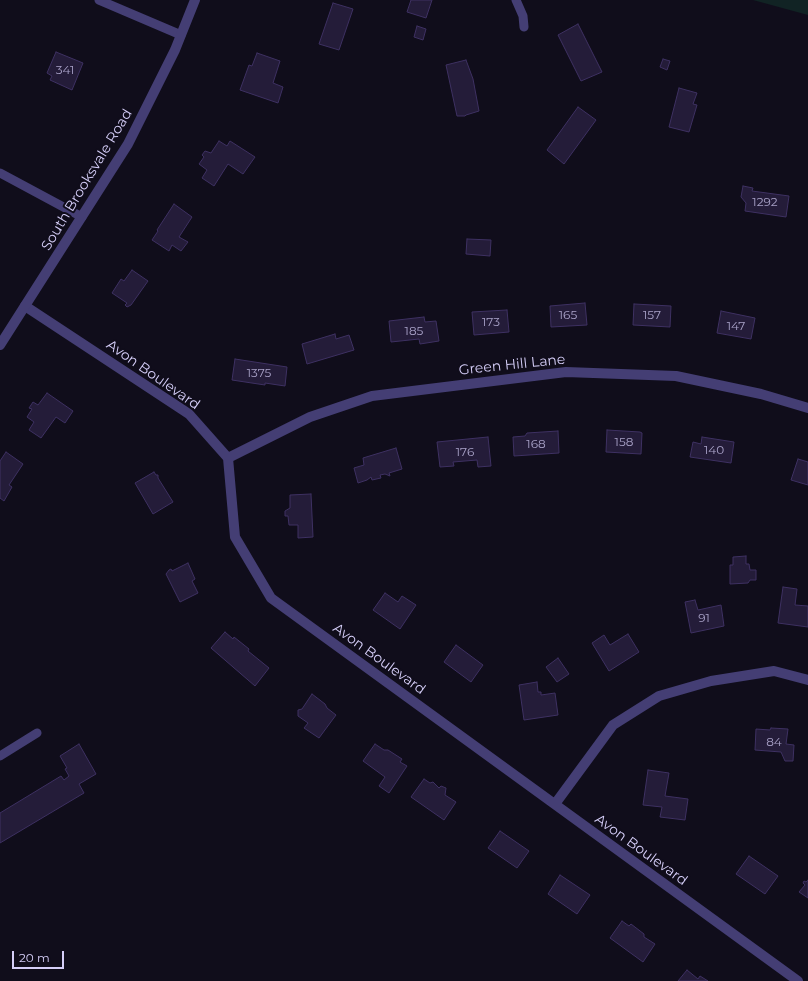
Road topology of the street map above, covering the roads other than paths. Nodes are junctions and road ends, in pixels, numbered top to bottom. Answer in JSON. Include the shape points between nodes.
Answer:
{"nodes":[{"id":1,"x":98,"y":0,"type":"edge"},
{"id":2,"x":195,"y":0,"type":"edge"},
{"id":3,"x":516,"y":0,"type":"edge"},
{"id":4,"x":524,"y":27,"type":"dead end"},
{"id":5,"x":181,"y":35,"type":"junction"},
{"id":6,"x":0,"y":173,"type":"edge"},
{"id":7,"x":82,"y":218,"type":"junction"},
{"id":8,"x":26,"y":306,"type":"junction"},
{"id":9,"x":0,"y":345,"type":"edge"},
{"id":10,"x":808,"y":408,"type":"edge"},
{"id":11,"x":228,"y":458,"type":"junction"},
{"id":12,"x":808,"y":680,"type":"edge"},
{"id":13,"x":37,"y":733,"type":"dead end"},
{"id":14,"x":0,"y":756,"type":"edge"},
{"id":15,"x":555,"y":804,"type":"junction"},
{"id":16,"x":798,"y":981,"type":"edge"}],
"edges":[{"from":1,"to":5,"type":"lane"},
{"from":2,"to":5,"type":"street","name":"South Brooksvale Road"},
{"from":3,"to":4,"type":"lane","via":[[523,16]]},
{"from":5,"to":7,"type":"street","name":"South Brooksvale Road","via":[[128,144]]},
{"from":6,"to":7,"type":"lane"},
{"from":7,"to":8,"type":"street","name":"South Brooksvale Road"},
{"from":8,"to":9,"type":"street","name":"South Brooksvale Road"},
{"from":8,"to":11,"type":"street","name":"Avon Boulevard","via":[[189,414]]},
{"from":10,"to":11,"type":"street","name":"Green Hill Lane","via":[[761,394],[676,376],[566,372],[372,396],[310,417]]},
{"from":11,"to":15,"type":"street","name":"Avon Boulevard","via":[[235,537],[271,598]]},
{"from":12,"to":15,"type":"street","via":[[774,671],[711,681],[660,696],[613,725]]},
{"from":13,"to":14,"type":"lane"},
{"from":15,"to":16,"type":"street","name":"Avon Boulevard"}]}
